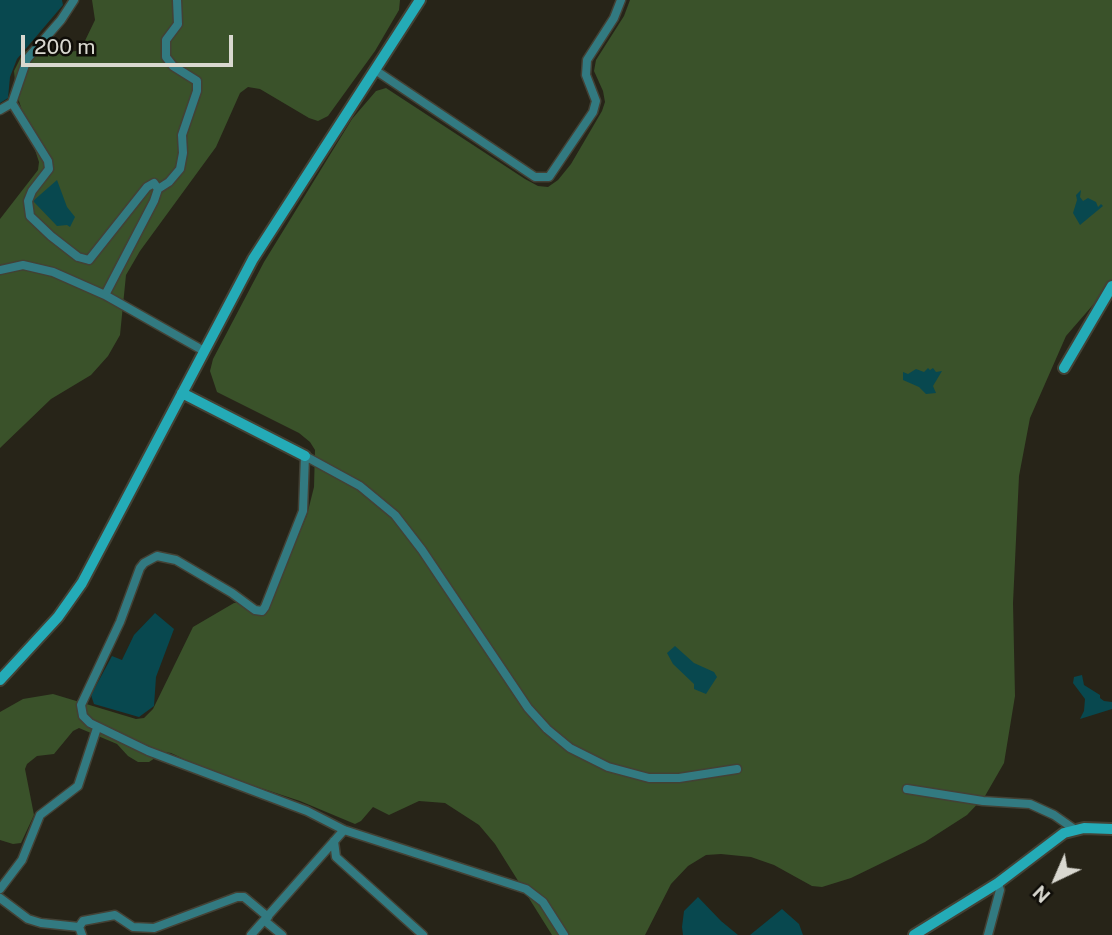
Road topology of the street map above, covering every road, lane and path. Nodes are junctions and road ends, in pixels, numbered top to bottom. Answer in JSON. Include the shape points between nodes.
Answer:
{"nodes":[{"id":1,"x":74,"y":0,"type":"edge"},
{"id":2,"x":177,"y":0,"type":"edge"},
{"id":3,"x":420,"y":0,"type":"edge"},
{"id":4,"x":621,"y":0,"type":"edge"},
{"id":5,"x":374,"y":70,"type":"junction"},
{"id":6,"x":12,"y":103,"type":"junction"},
{"id":7,"x":0,"y":110,"type":"edge"},
{"id":8,"x":158,"y":188,"type":"junction"},
{"id":9,"x":0,"y":270,"type":"edge"},
{"id":10,"x":1112,"y":286,"type":"edge"},
{"id":11,"x":105,"y":295,"type":"junction"},
{"id":12,"x":204,"y":351,"type":"junction"},
{"id":13,"x":1064,"y":368,"type":"dead end"},
{"id":14,"x":182,"y":393,"type":"junction"},
{"id":15,"x":305,"y":456,"type":"junction"},
{"id":16,"x":0,"y":680,"type":"edge"},
{"id":17,"x":97,"y":728,"type":"junction"},
{"id":18,"x":737,"y":769,"type":"dead end"},
{"id":19,"x":907,"y":789,"type":"dead end"},
{"id":20,"x":1074,"y":829,"type":"junction"},
{"id":21,"x":1112,"y":829,"type":"edge"},
{"id":22,"x":344,"y":830,"type":"junction"},
{"id":23,"x":334,"y":841,"type":"junction"},
{"id":24,"x":998,"y":883,"type":"junction"},
{"id":25,"x":0,"y":889,"type":"edge"},
{"id":26,"x":0,"y":898,"type":"edge"},
{"id":27,"x":267,"y":919,"type":"junction"},
{"id":28,"x":81,"y":931,"type":"edge"},
{"id":29,"x":251,"y":935,"type":"edge"},
{"id":30,"x":282,"y":935,"type":"edge"},
{"id":31,"x":423,"y":935,"type":"edge"},
{"id":32,"x":564,"y":935,"type":"edge"},
{"id":33,"x":914,"y":935,"type":"edge"},
{"id":34,"x":988,"y":935,"type":"edge"}],
"edges":[{"from":1,"to":6,"type":"street","via":[[27,59]]},
{"from":2,"to":8,"type":"street","via":[[178,24],[166,40],[166,57],[197,81],[197,91],[185,121],[180,169]]},
{"from":3,"to":5,"type":"street"},
{"from":4,"to":5,"type":"street","via":[[587,60],[586,75],[596,101],[593,112],[549,177],[535,177]]},
{"from":5,"to":12,"type":"street","via":[[262,243]]},
{"from":6,"to":7,"type":"street"},
{"from":6,"to":8,"type":"street","via":[[48,160],[49,169],[28,201],[30,216],[78,257],[89,260],[147,187],[154,183]]},
{"from":8,"to":11,"type":"street"},
{"from":9,"to":11,"type":"street","via":[[35,267]]},
{"from":10,"to":13,"type":"street"},
{"from":11,"to":12,"type":"street"},
{"from":12,"to":14,"type":"street"},
{"from":14,"to":15,"type":"street"},
{"from":14,"to":16,"type":"street","via":[[82,583],[58,617]]},
{"from":15,"to":17,"type":"street","via":[[303,511],[262,611],[176,560],[157,556],[140,568],[81,705],[83,716]]},
{"from":15,"to":18,"type":"street","via":[[360,486],[395,515],[528,708],[569,748],[608,767],[649,778]]},
{"from":17,"to":22,"type":"street"},
{"from":17,"to":25,"type":"street","via":[[78,786],[40,815],[22,860]]},
{"from":19,"to":20,"type":"street","via":[[1030,804]]},
{"from":20,"to":21,"type":"street"},
{"from":20,"to":24,"type":"street"},
{"from":22,"to":23,"type":"street"},
{"from":22,"to":32,"type":"street","via":[[526,889],[543,902]]},
{"from":23,"to":27,"type":"street"},
{"from":23,"to":31,"type":"street","via":[[336,857]]},
{"from":24,"to":33,"type":"street"},
{"from":24,"to":34,"type":"street"},
{"from":26,"to":28,"type":"street","via":[[28,919]]},
{"from":27,"to":28,"type":"street","via":[[248,899],[237,897],[154,928],[133,927],[116,915],[83,921]]},
{"from":27,"to":29,"type":"street"},
{"from":27,"to":30,"type":"street"}]}
